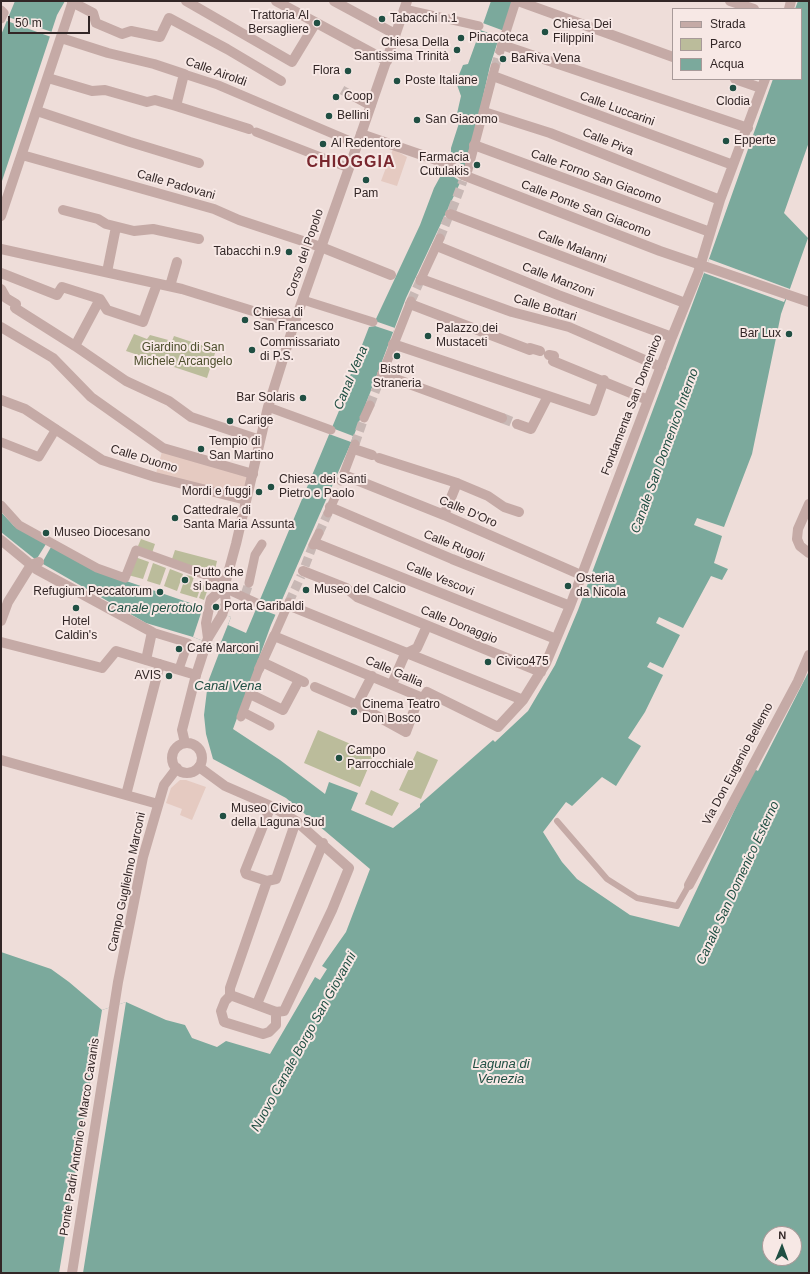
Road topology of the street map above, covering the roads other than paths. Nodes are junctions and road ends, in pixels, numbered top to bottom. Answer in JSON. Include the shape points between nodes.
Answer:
{"nodes":[{"id":1,"x":72,"y":1,"type":"edge"},
{"id":2,"x":186,"y":1,"type":"edge"},
{"id":3,"x":276,"y":1,"type":"edge"},
{"id":4,"x":334,"y":1,"type":"edge"},
{"id":5,"x":517,"y":1,"type":"edge"},
{"id":6,"x":730,"y":1,"type":"edge"},
{"id":7,"x":406,"y":5,"type":"edge"},
{"id":8,"x":751,"y":8,"type":"edge"},
{"id":9,"x":1,"y":10,"type":"edge"},
{"id":10,"x":1,"y":20,"type":"edge"},
{"id":11,"x":315,"y":24,"type":"junction"},
{"id":12,"x":479,"y":26,"type":"dead end"},
{"id":13,"x":395,"y":34,"type":"junction"},
{"id":14,"x":61,"y":38,"type":"junction"},
{"id":15,"x":501,"y":48,"type":"joint"},
{"id":16,"x":672,"y":57,"type":"edge"},
{"id":17,"x":387,"y":61,"type":"junction"},
{"id":18,"x":494,"y":71,"type":"joint"},
{"id":19,"x":184,"y":74,"type":"junction"},
{"id":20,"x":48,"y":78,"type":"junction"},
{"id":21,"x":741,"y":80,"type":"edge"},
{"id":22,"x":281,"y":81,"type":"dead end"},
{"id":23,"x":763,"y":84,"type":"edge"},
{"id":24,"x":349,"y":94,"type":"tunnel mouth"},
{"id":25,"x":176,"y":106,"type":"junction"},
{"id":26,"x":370,"y":106,"type":"junction"},
{"id":27,"x":37,"y":111,"type":"junction"},
{"id":28,"x":484,"y":112,"type":"junction"},
{"id":29,"x":748,"y":128,"type":"junction"},
{"id":30,"x":253,"y":130,"type":"joint"},
{"id":31,"x":361,"y":134,"type":"junction"},
{"id":32,"x":357,"y":144,"type":"junction"},
{"id":33,"x":474,"y":145,"type":"junction"},
{"id":34,"x":22,"y":155,"type":"junction"},
{"id":35,"x":199,"y":162,"type":"dead end"},
{"id":36,"x":733,"y":165,"type":"junction"},
{"id":37,"x":349,"y":168,"type":"junction"},
{"id":38,"x":465,"y":172,"type":"junction"},
{"id":39,"x":720,"y":200,"type":"junction"},
{"id":40,"x":63,"y":210,"type":"dead end"},
{"id":41,"x":450,"y":214,"type":"dead end"},
{"id":42,"x":1,"y":216,"type":"edge"},
{"id":43,"x":116,"y":227,"type":"junction"},
{"id":44,"x":710,"y":232,"type":"junction"},
{"id":45,"x":199,"y":239,"type":"dead end"},
{"id":46,"x":438,"y":242,"type":"joint"},
{"id":47,"x":321,"y":247,"type":"junction"},
{"id":48,"x":1,"y":249,"type":"edge"},
{"id":49,"x":177,"y":262,"type":"dead end"},
{"id":50,"x":703,"y":265,"type":"junction"},
{"id":51,"x":107,"y":272,"type":"junction"},
{"id":52,"x":1,"y":273,"type":"edge"},
{"id":53,"x":391,"y":275,"type":"dead end"},
{"id":54,"x":420,"y":280,"type":"joint"},
{"id":55,"x":157,"y":284,"type":"junction"},
{"id":56,"x":170,"y":286,"type":"junction"},
{"id":57,"x":1,"y":289,"type":"edge"},
{"id":58,"x":100,"y":299,"type":"junction"},
{"id":59,"x":303,"y":300,"type":"junction"},
{"id":60,"x":809,"y":302,"type":"edge"},
{"id":61,"x":410,"y":303,"type":"joint"},
{"id":62,"x":685,"y":304,"type":"junction"},
{"id":63,"x":256,"y":312,"type":"joint"},
{"id":64,"x":373,"y":322,"type":"dead end"},
{"id":65,"x":294,"y":324,"type":"junction"},
{"id":66,"x":1,"y":327,"type":"edge"},
{"id":67,"x":672,"y":337,"type":"junction"},
{"id":68,"x":393,"y":344,"type":"junction"},
{"id":69,"x":75,"y":346,"type":"junction"},
{"id":70,"x":660,"y":367,"type":"junction"},
{"id":71,"x":380,"y":378,"type":"joint"},
{"id":72,"x":604,"y":380,"type":"junction"},
{"id":73,"x":548,"y":396,"type":"junction"},
{"id":74,"x":1,"y":400,"type":"edge"},
{"id":75,"x":648,"y":400,"type":"junction"},
{"id":76,"x":370,"y":405,"type":"tunnel mouth"},
{"id":77,"x":268,"y":407,"type":"junction"},
{"id":78,"x":364,"y":418,"type":"tunnel mouth"},
{"id":79,"x":502,"y":418,"type":"tunnel mouth"},
{"id":80,"x":517,"y":424,"type":"tunnel mouth"},
{"id":81,"x":56,"y":429,"type":"junction"},
{"id":82,"x":330,"y":430,"type":"dead end"},
{"id":83,"x":260,"y":440,"type":"junction"},
{"id":84,"x":1,"y":442,"type":"edge"},
{"id":85,"x":355,"y":446,"type":"joint"},
{"id":86,"x":253,"y":474,"type":"junction"},
{"id":87,"x":343,"y":478,"type":"joint"},
{"id":88,"x":457,"y":483,"type":"junction"},
{"id":89,"x":337,"y":492,"type":"dead end"},
{"id":90,"x":246,"y":500,"type":"junction"},
{"id":91,"x":809,"y":504,"type":"edge"},
{"id":92,"x":1,"y":505,"type":"edge"},
{"id":93,"x":329,"y":510,"type":"joint"},
{"id":94,"x":519,"y":512,"type":"dead end"},
{"id":95,"x":444,"y":515,"type":"junction"},
{"id":96,"x":1,"y":540,"type":"edge"},
{"id":97,"x":316,"y":540,"type":"dead end"},
{"id":98,"x":262,"y":544,"type":"dead end"},
{"id":99,"x":809,"y":553,"type":"edge"},
{"id":100,"x":35,"y":563,"type":"junction"},
{"id":101,"x":303,"y":571,"type":"dead end"},
{"id":102,"x":581,"y":574,"type":"junction"},
{"id":103,"x":249,"y":583,"type":"tunnel mouth"},
{"id":104,"x":224,"y":585,"type":"junction"},
{"id":105,"x":289,"y":603,"type":"joint"},
{"id":106,"x":257,"y":604,"type":"dead end"},
{"id":107,"x":570,"y":606,"type":"junction"},
{"id":108,"x":1,"y":621,"type":"edge"},
{"id":109,"x":426,"y":626,"type":"junction"},
{"id":110,"x":152,"y":632,"type":"junction"},
{"id":111,"x":274,"y":636,"type":"junction"},
{"id":112,"x":556,"y":639,"type":"junction"},
{"id":113,"x":207,"y":640,"type":"junction"},
{"id":114,"x":1,"y":642,"type":"edge"},
{"id":115,"x":405,"y":654,"type":"junction"},
{"id":116,"x":809,"y":655,"type":"edge"},
{"id":117,"x":146,"y":660,"type":"junction"},
{"id":118,"x":160,"y":664,"type":"junction"},
{"id":119,"x":261,"y":665,"type":"junction"},
{"id":120,"x":180,"y":669,"type":"junction"},
{"id":121,"x":541,"y":672,"type":"junction"},
{"id":122,"x":196,"y":675,"type":"junction"},
{"id":123,"x":372,"y":676,"type":"junction"},
{"id":124,"x":392,"y":684,"type":"junction"},
{"id":125,"x":315,"y":687,"type":"dead end"},
{"id":126,"x":250,"y":694,"type":"junction"},
{"id":127,"x":420,"y":697,"type":"junction"},
{"id":128,"x":522,"y":700,"type":"junction"},
{"id":129,"x":357,"y":705,"type":"junction"},
{"id":130,"x":270,"y":726,"type":"dead end"},
{"id":131,"x":498,"y":727,"type":"joint"},
{"id":132,"x":185,"y":743,"type":"junction"},
{"id":133,"x":1,"y":760,"type":"edge"},
{"id":134,"x":199,"y":767,"type":"junction"},
{"id":135,"x":177,"y":768,"type":"junction"},
{"id":136,"x":126,"y":794,"type":"junction"},
{"id":137,"x":158,"y":804,"type":"junction"},
{"id":138,"x":271,"y":806,"type":"junction"},
{"id":139,"x":296,"y":821,"type":"junction"},
{"id":140,"x":557,"y":821,"type":"dead end"},
{"id":141,"x":323,"y":843,"type":"junction"},
{"id":142,"x":267,"y":882,"type":"junction"},
{"id":143,"x":689,"y":885,"type":"joint"},
{"id":144,"x":230,"y":996,"type":"junction"},
{"id":145,"x":257,"y":1004,"type":"junction"},
{"id":146,"x":114,"y":1006,"type":"joint"},
{"id":147,"x":276,"y":1012,"type":"junction"},
{"id":148,"x":72,"y":1273,"type":"edge"}],
"edges":[{"from":1,"to":14,"type":"street"},
{"from":1,"to":22,"type":"street","via":[[93,13],[96,23],[122,34],[131,31],[160,37],[169,18]]},
{"from":2,"to":11,"type":"street","via":[[292,62]]},
{"from":3,"to":11,"type":"street"},
{"from":4,"to":13,"type":"street"},
{"from":5,"to":15,"type":"street"},
{"from":5,"to":16,"type":"street"},
{"from":6,"to":8,"type":"street"},
{"from":7,"to":12,"type":"street"},
{"from":7,"to":13,"type":"street","name":"Corso del Popolo"},
{"from":9,"to":10,"type":"street","via":[[4,13]]},
{"from":11,"to":17,"type":"street"},
{"from":13,"to":17,"type":"street","name":"Corso del Popolo"},
{"from":14,"to":19,"type":"street","name":"Calle Airoldi","via":[[108,54],[154,64]]},
{"from":14,"to":20,"type":"street"},
{"from":15,"to":29,"type":"street"},
{"from":17,"to":26,"type":"street","name":"Corso del Popolo"},
{"from":18,"to":28,"type":"street"},
{"from":18,"to":36,"type":"street","name":"Calle Luccarini"},
{"from":19,"to":25,"type":"street"},
{"from":19,"to":32,"type":"street","name":"Calle Airoldi","via":[[218,85]]},
{"from":20,"to":25,"type":"street","via":[[92,91],[105,90],[147,102],[155,100]]},
{"from":20,"to":27,"type":"street"},
{"from":21,"to":23,"type":"street"},
{"from":23,"to":29,"type":"street","name":"Fondamenta San Domenico"},
{"from":24,"to":26,"type":"street"},
{"from":25,"to":30,"type":"street"},
{"from":26,"to":31,"type":"street","name":"Corso del Popolo"},
{"from":27,"to":34,"type":"street"},
{"from":27,"to":35,"type":"street"},
{"from":28,"to":33,"type":"street"},
{"from":28,"to":39,"type":"street","name":"Calle Piva","via":[[550,133]]},
{"from":29,"to":36,"type":"street","name":"Fondamenta San Domenico"},
{"from":30,"to":37,"type":"street"},
{"from":31,"to":32,"type":"street","name":"Corso del Popolo"},
{"from":31,"to":38,"type":"street","name":"Calle Ponte San Giacomo"},
{"from":32,"to":37,"type":"street","name":"Corso del Popolo"},
{"from":33,"to":38,"type":"street"},
{"from":33,"to":44,"type":"street","name":"Calle Forno San Giacomo"},
{"from":34,"to":42,"type":"street"},
{"from":34,"to":47,"type":"street","name":"Calle Padovani","via":[[214,209]]},
{"from":36,"to":39,"type":"street","name":"Fondamenta San Domenico"},
{"from":37,"to":47,"type":"street","name":"Corso del Popolo"},
{"from":38,"to":50,"type":"street","name":"Calle Ponte San Giacomo","via":[[660,251]]},
{"from":39,"to":44,"type":"street","name":"Fondamenta San Domenico"},
{"from":40,"to":43,"type":"street","via":[[98,219]]},
{"from":41,"to":62,"type":"street","name":"Calle Malanni"},
{"from":43,"to":45,"type":"street","via":[[134,231],[153,229]]},
{"from":43,"to":51,"type":"street"},
{"from":44,"to":50,"type":"street","name":"Fondamenta San Domenico"},
{"from":46,"to":54,"type":"street"},
{"from":46,"to":67,"type":"street","name":"Calle Manzoni","via":[[558,295]]},
{"from":47,"to":53,"type":"street","name":"Calle Padovani"},
{"from":47,"to":59,"type":"street","name":"Corso del Popolo"},
{"from":48,"to":51,"type":"street"},
{"from":49,"to":56,"type":"street"},
{"from":50,"to":60,"type":"street","name":"Calle Ponte San Giacomo"},
{"from":50,"to":62,"type":"street","name":"Fondamenta San Domenico"},
{"from":51,"to":55,"type":"street"},
{"from":52,"to":58,"type":"street","via":[[57,295],[62,287]]},
{"from":54,"to":70,"type":"street","name":"Calle Bottari","via":[[512,312],[569,327]]},
{"from":55,"to":56,"type":"street"},
{"from":55,"to":58,"type":"street","via":[[143,322],[107,310]]},
{"from":56,"to":63,"type":"street"},
{"from":57,"to":69,"type":"street","via":[[6,298],[16,304],[15,308]]},
{"from":58,"to":69,"type":"street"},
{"from":59,"to":64,"type":"street"},
{"from":59,"to":65,"type":"street","name":"Corso del Popolo"},
{"from":61,"to":68,"type":"street"},
{"from":61,"to":72,"type":"street","via":[[530,350],[554,356],[553,361]]},
{"from":62,"to":67,"type":"street","name":"Fondamenta San Domenico"},
{"from":63,"to":65,"type":"street"},
{"from":65,"to":77,"type":"street","name":"Corso del Popolo"},
{"from":66,"to":86,"type":"street","via":[[53,358],[91,397],[163,448]]},
{"from":67,"to":70,"type":"street","name":"Fondamenta San Domenico"},
{"from":68,"to":71,"type":"street"},
{"from":68,"to":73,"type":"street"},
{"from":69,"to":83,"type":"street","via":[[126,381],[169,401],[190,417]]},
{"from":70,"to":75,"type":"street","name":"Fondamenta San Domenico"},
{"from":71,"to":79,"type":"street"},
{"from":72,"to":73,"type":"street","via":[[593,412]]},
{"from":72,"to":75,"type":"street"},
{"from":73,"to":80,"type":"street","via":[[531,429]]},
{"from":74,"to":81,"type":"street","name":"Calle Duomo","via":[[25,409]]},
{"from":75,"to":102,"type":"street","name":"Fondamenta San Domenico"},
{"from":76,"to":78,"type":"street"},
{"from":77,"to":82,"type":"street"},
{"from":77,"to":83,"type":"street","name":"Corso del Popolo"},
{"from":81,"to":84,"type":"street","via":[[39,457]]},
{"from":81,"to":90,"type":"street","name":"Calle Duomo","via":[[102,460],[155,477]]},
{"from":83,"to":86,"type":"street","name":"Corso del Popolo"},
{"from":85,"to":87,"type":"street"},
{"from":85,"to":88,"type":"street","via":[[375,456]]},
{"from":86,"to":90,"type":"street","name":"Corso del Popolo"},
{"from":87,"to":95,"type":"street","name":"Calle D'Oro"},
{"from":88,"to":94,"type":"street"},
{"from":88,"to":95,"type":"street"},
{"from":89,"to":93,"type":"street"},
{"from":90,"to":104,"type":"street","name":"Corso del Popolo"},
{"from":91,"to":99,"type":"street","via":[[798,529],[798,539],[800,546]]},
{"from":92,"to":104,"type":"street","via":[[19,524],[97,568],[125,578],[136,550]]},
{"from":93,"to":107,"type":"street","name":"Calle Rugoli"},
{"from":95,"to":102,"type":"street","name":"Calle D'Oro"},
{"from":96,"to":100,"type":"street"},
{"from":97,"to":112,"type":"street","name":"Calle Vescovi"},
{"from":98,"to":103,"type":"street","via":[[256,555]]},
{"from":100,"to":108,"type":"street","via":[[8,602]]},
{"from":100,"to":110,"type":"street"},
{"from":101,"to":109,"type":"street","name":"Calle Donaggio","via":[[346,588],[357,597]]},
{"from":102,"to":107,"type":"street","name":"Fondamenta San Domenico"},
{"from":104,"to":106,"type":"street"},
{"from":104,"to":113,"type":"street","name":"Corso del Popolo","via":[[226,603]]},
{"from":104,"to":113,"type":"street","name":"Corso del Popolo","via":[[211,599],[206,622]]},
{"from":105,"to":111,"type":"street"},
{"from":105,"to":115,"type":"street"},
{"from":107,"to":112,"type":"street","name":"Fondamenta San Domenico"},
{"from":109,"to":115,"type":"street","via":[[416,648]]},
{"from":109,"to":121,"type":"street","name":"Calle Donaggio"},
{"from":110,"to":117,"type":"street"},
{"from":110,"to":120,"type":"street","via":[[188,643]]},
{"from":111,"to":119,"type":"street"},
{"from":111,"to":123,"type":"street","name":"Calle Gallia"},
{"from":112,"to":121,"type":"street","name":"Fondamenta San Domenico"},
{"from":113,"to":122,"type":"street","name":"Corso del Popolo"},
{"from":114,"to":117,"type":"street","via":[[102,668],[116,651]]},
{"from":115,"to":124,"type":"street"},
{"from":115,"to":128,"type":"street"},
{"from":116,"to":143,"type":"street","name":"Via Don Eugenio Bellemo"},
{"from":117,"to":118,"type":"street"},
{"from":118,"to":120,"type":"street"},
{"from":118,"to":136,"type":"street"},
{"from":119,"to":126,"type":"street"},
{"from":119,"to":126,"type":"street","via":[[302,681],[283,710]]},
{"from":120,"to":122,"type":"street"},
{"from":121,"to":128,"type":"street","name":"Fondamenta San Domenico"},
{"from":122,"to":132,"type":"street","name":"Corso del Popolo","via":[[182,730]]},
{"from":123,"to":124,"type":"street","name":"Calle Gallia"},
{"from":123,"to":129,"type":"street"},
{"from":124,"to":127,"type":"street","name":"Calle Gallia"},
{"from":125,"to":129,"type":"street"},
{"from":126,"to":130,"type":"street","via":[[242,714]]},
{"from":127,"to":129,"type":"street","via":[[406,732]]},
{"from":127,"to":131,"type":"street","name":"Calle Gallia","via":[[423,698],[427,692]]},
{"from":128,"to":131,"type":"street","name":"Fondamenta San Domenico"},
{"from":132,"to":134,"type":"street","via":[[198,748],[202,757]]},
{"from":132,"to":135,"type":"street","via":[[177,748],[173,756]]},
{"from":133,"to":136,"type":"street"},
{"from":134,"to":135,"type":"street","via":[[188,773]]},
{"from":134,"to":138,"type":"street","via":[[225,786]]},
{"from":135,"to":137,"type":"street","name":"Campo Guglielmo Marconi","via":[[164,784]]},
{"from":136,"to":137,"type":"street"},
{"from":137,"to":146,"type":"street","name":"Campo Guglielmo Marconi","via":[[143,857]]},
{"from":138,"to":139,"type":"street"},
{"from":138,"to":142,"type":"street","via":[[245,872]]},
{"from":139,"to":141,"type":"street"},
{"from":139,"to":142,"type":"street","via":[[276,878]]},
{"from":140,"to":143,"type":"lane","via":[[607,879],[637,898],[678,906]]},
{"from":141,"to":145,"type":"street"},
{"from":141,"to":147,"type":"street","via":[[349,868],[287,1007],[284,1012]]},
{"from":142,"to":144,"type":"street","via":[[230,988]]},
{"from":144,"to":145,"type":"street"},
{"from":144,"to":147,"type":"street","via":[[221,1011],[222,1019],[228,1023],[266,1034],[276,1025]]},
{"from":145,"to":147,"type":"street"},
{"from":146,"to":148,"type":"street","name":"Ponte Padri Antonio e Marco Cavanis"}]}
